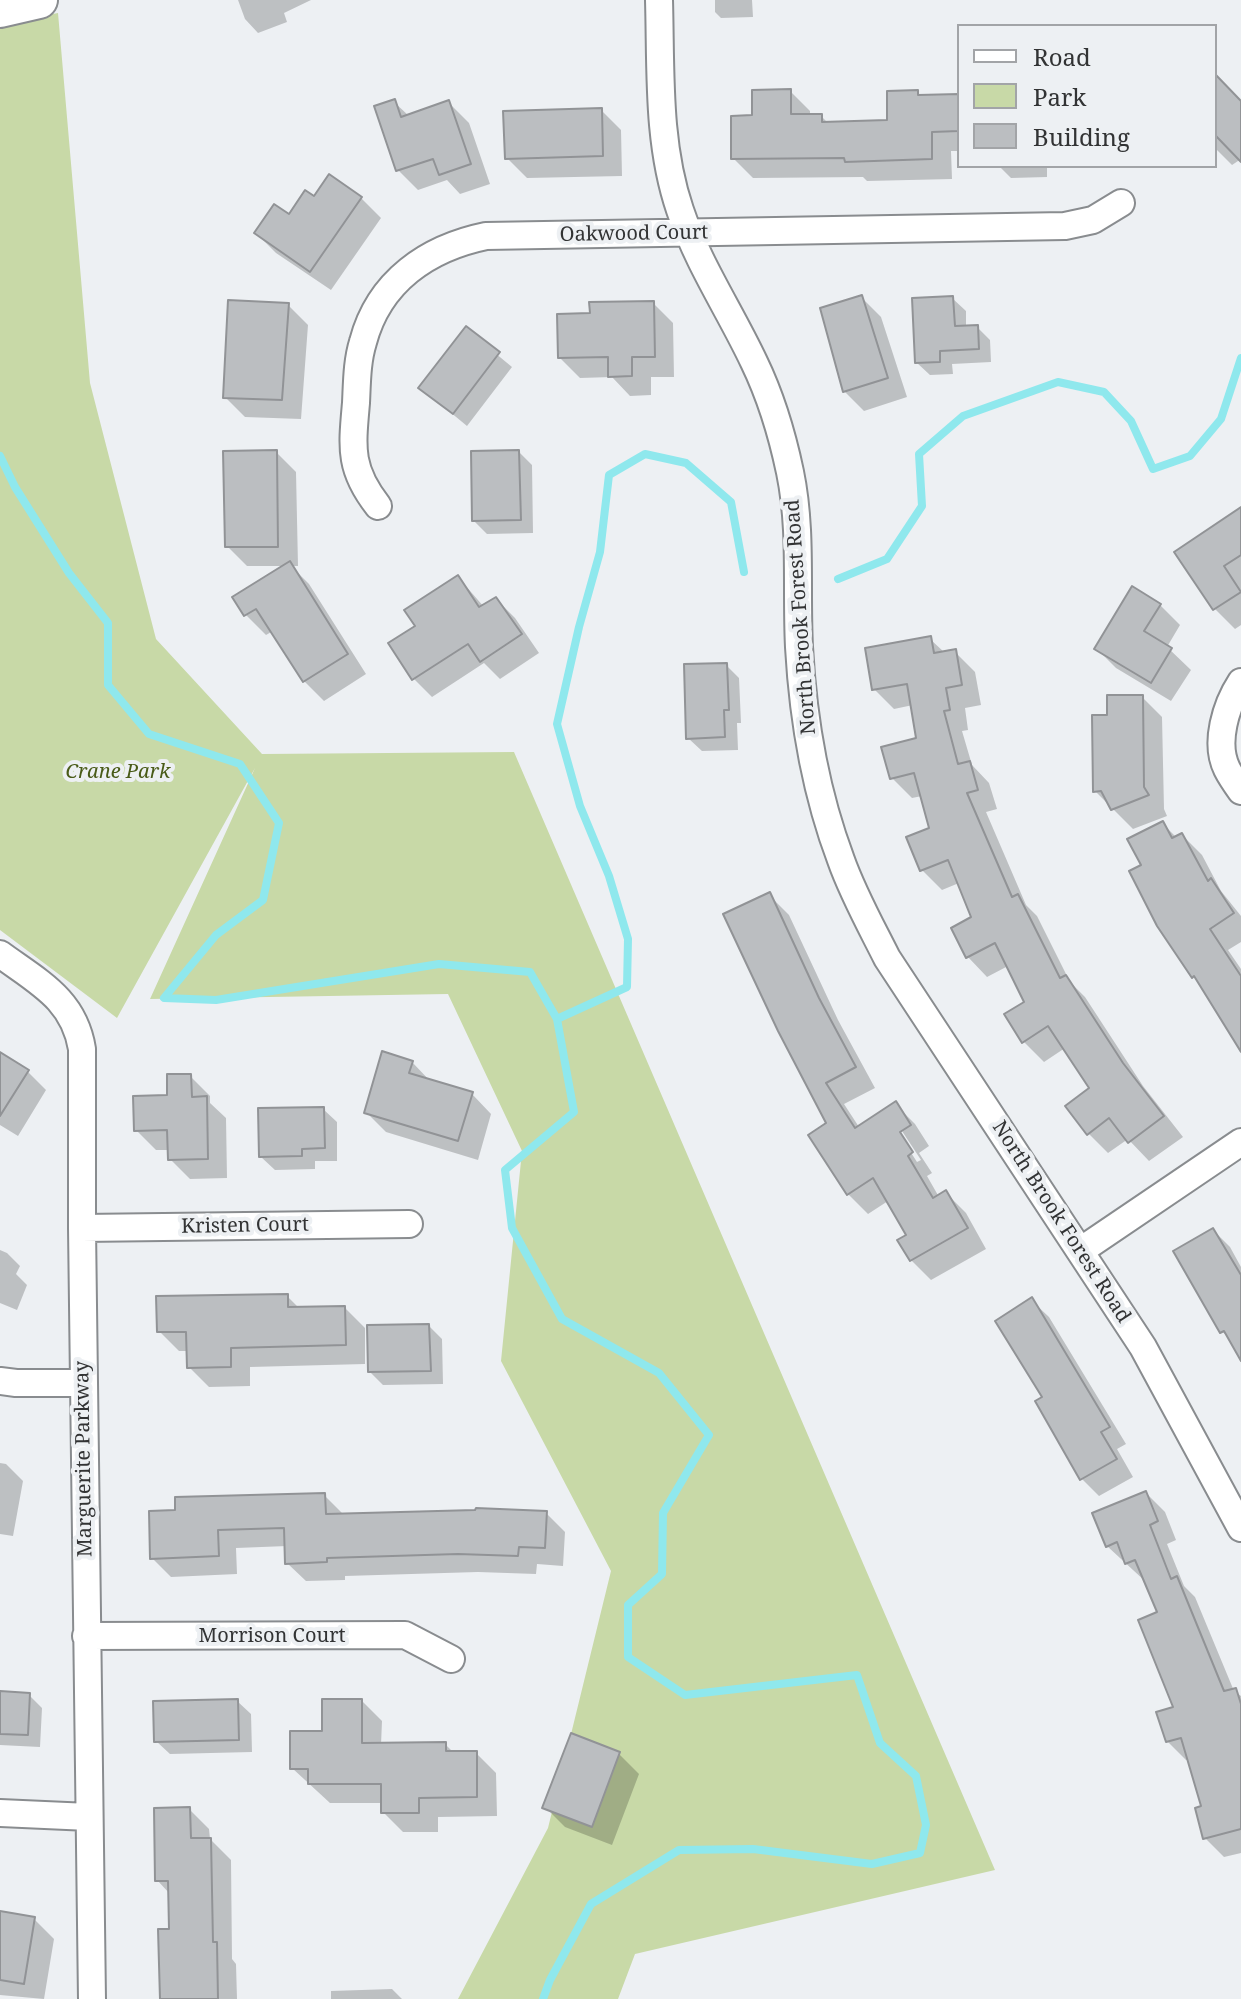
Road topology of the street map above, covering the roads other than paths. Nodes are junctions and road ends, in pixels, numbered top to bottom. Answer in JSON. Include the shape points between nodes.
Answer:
{"nodes":[{"id":1,"x":39,"y":0,"type":"edge"},
{"id":2,"x":659,"y":0,"type":"edge"},
{"id":3,"x":0,"y":9,"type":"edge"},
{"id":4,"x":1121,"y":203,"type":"dead end"},
{"id":5,"x":688,"y":233,"type":"junction"},
{"id":6,"x":378,"y":506,"type":"dead end"},
{"id":7,"x":1241,"y":682,"type":"edge"},
{"id":8,"x":1241,"y":791,"type":"edge"},
{"id":9,"x":0,"y":954,"type":"edge"},
{"id":10,"x":1241,"y":1142,"type":"edge"},
{"id":11,"x":409,"y":1224,"type":"dead end"},
{"id":12,"x":82,"y":1228,"type":"junction"},
{"id":13,"x":1080,"y":1251,"type":"junction"},
{"id":14,"x":0,"y":1381,"type":"edge"},
{"id":15,"x":83,"y":1383,"type":"junction"},
{"id":16,"x":1241,"y":1528,"type":"edge"},
{"id":17,"x":86,"y":1636,"type":"junction"},
{"id":18,"x":451,"y":1659,"type":"dead end"},
{"id":19,"x":0,"y":1813,"type":"edge"},
{"id":20,"x":89,"y":1817,"type":"junction"},
{"id":21,"x":92,"y":1999,"type":"edge"}],
"edges":[{"from":1,"to":3,"type":"street"},
{"from":2,"to":5,"type":"street","name":"North Brook Forest Road","via":[[665,150]]},
{"from":4,"to":5,"type":"street","name":"Oakwood Court","via":[[1093,220],[1065,226]]},
{"from":5,"to":6,"type":"street","name":"Oakwood Court","via":[[486,236],[437,251],[400,277],[378,305],[359,356],[354,461],[361,484]]},
{"from":5,"to":13,"type":"street","name":"North Brook Forest Road","via":[[755,363],[791,474],[800,541],[805,717],[840,859],[887,958]]},
{"from":7,"to":8,"type":"street","via":[[1223,727],[1223,752]]},
{"from":9,"to":12,"type":"street","name":"Marguerite Parkway","via":[[61,1000],[80,1037]]},
{"from":10,"to":13,"type":"street"},
{"from":11,"to":12,"type":"street","name":"Kristen Court"},
{"from":12,"to":15,"type":"street","name":"Marguerite Parkway"},
{"from":13,"to":16,"type":"street","name":"North Brook Forest Road","via":[[1143,1347]]},
{"from":14,"to":15,"type":"street"},
{"from":15,"to":17,"type":"street","name":"Marguerite Parkway"},
{"from":17,"to":18,"type":"street","name":"Morrison Court","via":[[405,1635]]},
{"from":17,"to":20,"type":"street","name":"Marguerite Parkway"},
{"from":19,"to":20,"type":"street"},
{"from":20,"to":21,"type":"street","name":"Marguerite Parkway"}]}
